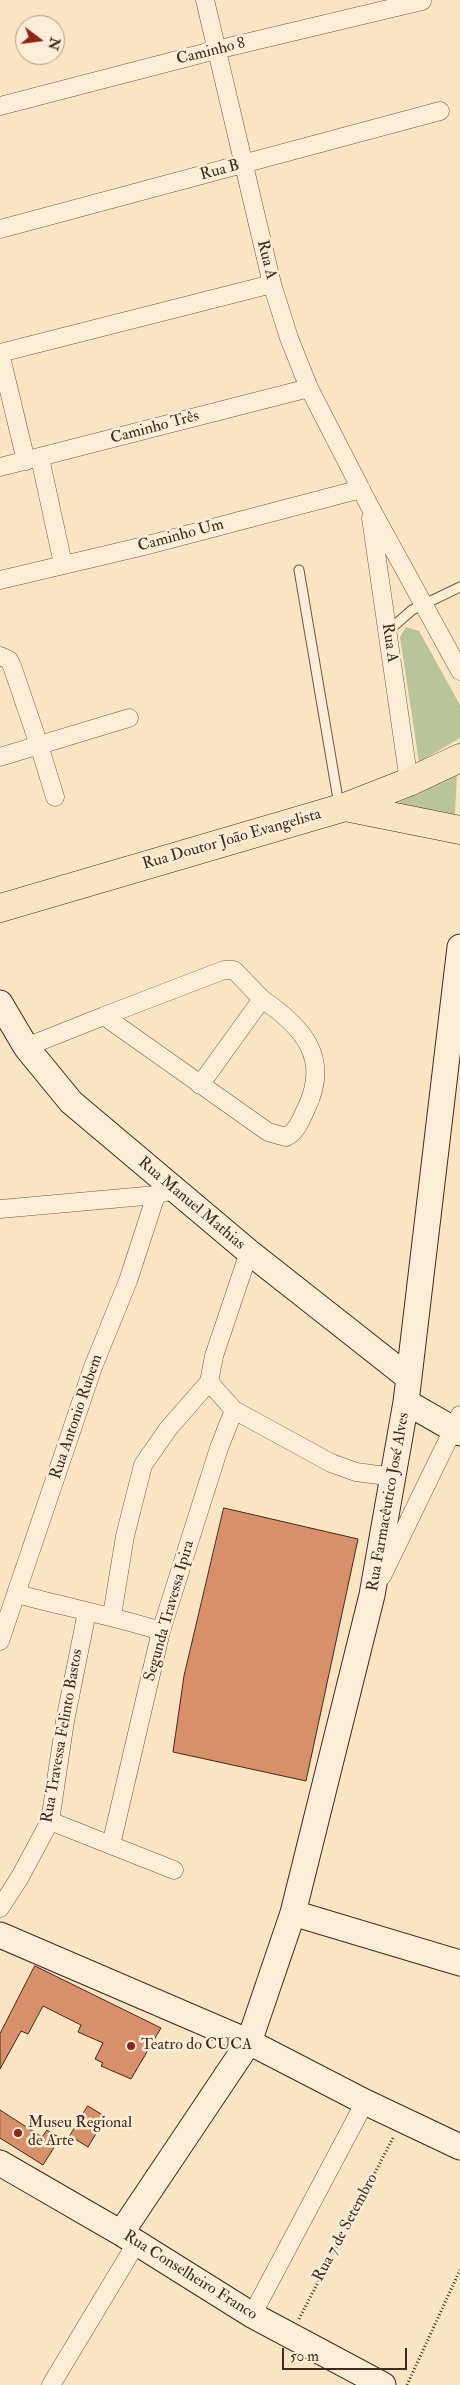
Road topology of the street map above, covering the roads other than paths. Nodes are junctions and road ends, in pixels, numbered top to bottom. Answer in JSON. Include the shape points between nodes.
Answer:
{"nodes":[{"id":1,"x":205,"y":0,"type":"edge"},
{"id":2,"x":422,"y":0,"type":"edge"},
{"id":3,"x":216,"y":50,"type":"junction"},
{"id":4,"x":0,"y":106,"type":"edge"},
{"id":5,"x":440,"y":111,"type":"dead end"},
{"id":6,"x":243,"y":166,"type":"junction"},
{"id":7,"x":0,"y":229,"type":"edge"},
{"id":8,"x":272,"y":284,"type":"junction"},
{"id":9,"x":0,"y":353,"type":"edge"},
{"id":10,"x":310,"y":388,"type":"junction"},
{"id":11,"x":33,"y":460,"type":"junction"},
{"id":12,"x":0,"y":467,"type":"edge"},
{"id":13,"x":365,"y":497,"type":"junction"},
{"id":14,"x":63,"y":564,"type":"junction"},
{"id":15,"x":299,"y":570,"type":"dead end"},
{"id":16,"x":0,"y":580,"type":"edge"},
{"id":17,"x":460,"y":588,"type":"edge"},
{"id":18,"x":422,"y":605,"type":"junction"},
{"id":19,"x":387,"y":631,"type":"junction"},
{"id":20,"x":0,"y":656,"type":"edge"},
{"id":21,"x":460,"y":671,"type":"edge"},
{"id":22,"x":129,"y":718,"type":"dead end"},
{"id":23,"x":39,"y":745,"type":"junction"},
{"id":24,"x":0,"y":757,"type":"edge"},
{"id":25,"x":460,"y":758,"type":"edge"},
{"id":26,"x":409,"y":782,"type":"junction"},
{"id":27,"x":55,"y":797,"type":"dead end"},
{"id":28,"x":343,"y":807,"type":"junction"},
{"id":29,"x":460,"y":830,"type":"edge"},
{"id":30,"x":0,"y":908,"type":"edge"},
{"id":31,"x":460,"y":947,"type":"edge"},
{"id":32,"x":262,"y":999,"type":"junction"},
{"id":33,"x":0,"y":1003,"type":"edge"},
{"id":34,"x":104,"y":1016,"type":"junction"},
{"id":35,"x":26,"y":1047,"type":"junction"},
{"id":36,"x":200,"y":1085,"type":"junction"},
{"id":37,"x":165,"y":1192,"type":"junction"},
{"id":38,"x":0,"y":1209,"type":"edge"},
{"id":39,"x":248,"y":1252,"type":"junction"},
{"id":40,"x":209,"y":1382,"type":"junction"},
{"id":41,"x":408,"y":1390,"type":"junction"},
{"id":42,"x":234,"y":1410,"type":"junction"},
{"id":43,"x":457,"y":1426,"type":"edge"},
{"id":44,"x":394,"y":1477,"type":"junction"},
{"id":45,"x":17,"y":1594,"type":"junction"},
{"id":46,"x":372,"y":1595,"type":"junction"},
{"id":47,"x":88,"y":1612,"type":"junction"},
{"id":48,"x":112,"y":1616,"type":"junction"},
{"id":49,"x":161,"y":1631,"type":"junction"},
{"id":50,"x":0,"y":1641,"type":"edge"},
{"id":51,"x":50,"y":1821,"type":"junction"},
{"id":52,"x":111,"y":1845,"type":"junction"},
{"id":53,"x":174,"y":1870,"type":"dead end"},
{"id":54,"x":0,"y":1908,"type":"edge"},
{"id":55,"x":294,"y":1913,"type":"junction"},
{"id":56,"x":0,"y":1935,"type":"edge"},
{"id":57,"x":460,"y":1963,"type":"edge"},
{"id":58,"x":249,"y":2042,"type":"junction"},
{"id":59,"x":365,"y":2102,"type":"junction"},
{"id":60,"x":460,"y":2147,"type":"edge"},
{"id":61,"x":0,"y":2164,"type":"edge"},
{"id":62,"x":129,"y":2237,"type":"junction"},
{"id":63,"x":252,"y":2315,"type":"junction"},
{"id":64,"x":51,"y":2385,"type":"edge"},
{"id":65,"x":383,"y":2385,"type":"edge"}],
"edges":[{"from":1,"to":3,"type":"street","name":"Rua A"},
{"from":2,"to":3,"type":"street","name":"Caminho 8"},
{"from":3,"to":4,"type":"street","name":"Caminho 8"},
{"from":3,"to":6,"type":"street","name":"Rua A"},
{"from":5,"to":6,"type":"street","name":"Rua B"},
{"from":6,"to":7,"type":"street","name":"Rua B"},
{"from":6,"to":8,"type":"street","name":"Rua A"},
{"from":8,"to":9,"type":"street"},
{"from":8,"to":10,"type":"street","name":"Rua A","via":[[289,338]]},
{"from":9,"to":11,"type":"street"},
{"from":10,"to":11,"type":"street","name":"Caminho Três"},
{"from":10,"to":13,"type":"street","name":"Rua A"},
{"from":11,"to":12,"type":"street","name":"Caminho Três"},
{"from":11,"to":14,"type":"street"},
{"from":13,"to":14,"type":"street","name":"Caminho Um"},
{"from":13,"to":18,"type":"street","name":"Rua A"},
{"from":13,"to":19,"type":"street","name":"Rua A"},
{"from":14,"to":16,"type":"street","name":"Caminho Um"},
{"from":15,"to":28,"type":"lane"},
{"from":17,"to":18,"type":"lane"},
{"from":18,"to":19,"type":"lane"},
{"from":18,"to":21,"type":"street","name":"Rua A"},
{"from":19,"to":26,"type":"street","name":"Rua A"},
{"from":20,"to":23,"type":"street","via":[[9,660]]},
{"from":22,"to":23,"type":"street"},
{"from":23,"to":24,"type":"street"},
{"from":23,"to":27,"type":"street"},
{"from":25,"to":26,"type":"main road","name":"Rua Doutor João Evangelista"},
{"from":26,"to":28,"type":"main road","name":"Rua Doutor João Evangelista"},
{"from":28,"to":29,"type":"main road"},
{"from":28,"to":30,"type":"main road","name":"Rua Doutor João Evangelista"},
{"from":31,"to":41,"type":"street","name":"Rua Farmacêutico José Alves"},
{"from":32,"to":34,"type":"street","via":[[234,970],[227,970]]},
{"from":32,"to":36,"type":"street"},
{"from":32,"to":36,"type":"street","via":[[292,1022],[310,1046],[315,1060],[314,1089],[296,1129],[286,1137],[276,1136]]},
{"from":33,"to":35,"type":"street","name":"Rua Manuel Mathias"},
{"from":34,"to":35,"type":"street"},
{"from":34,"to":36,"type":"street"},
{"from":35,"to":37,"type":"street","name":"Rua Manuel Mathias","via":[[71,1102]]},
{"from":37,"to":38,"type":"street"},
{"from":37,"to":39,"type":"street","name":"Rua Manuel Mathias"},
{"from":37,"to":45,"type":"street","name":"Rua Antonio Rubem","via":[[93,1367]]},
{"from":39,"to":40,"type":"street","via":[[214,1356]]},
{"from":39,"to":41,"type":"street","name":"Rua Manuel Mathias"},
{"from":40,"to":42,"type":"street"},
{"from":40,"to":48,"type":"street","via":[[168,1429],[143,1465],[125,1536]]},
{"from":41,"to":43,"type":"street","name":"Rua Manuel Mathias"},
{"from":41,"to":44,"type":"street","name":"Rua Farmacêutico José Alves"},
{"from":42,"to":44,"type":"street","via":[[331,1463],[356,1472]]},
{"from":42,"to":49,"type":"street","name":"Segunda Travessa Ipira"},
{"from":43,"to":46,"type":"street"},
{"from":44,"to":46,"type":"street","name":"Rua Farmacêutico José Alves"},
{"from":45,"to":47,"type":"street"},
{"from":45,"to":50,"type":"street","name":"Rua Antonio Rubem"},
{"from":46,"to":55,"type":"street","name":"Rua Farmacêutico José Alves"},
{"from":47,"to":48,"type":"street"},
{"from":47,"to":51,"type":"street","name":"Rua Travessa Felinto Bastos","via":[[65,1721]]},
{"from":48,"to":49,"type":"street"},
{"from":49,"to":52,"type":"street","name":"Segunda Travessa Ipira"},
{"from":51,"to":52,"type":"street"},
{"from":51,"to":54,"type":"street","name":"Rua Travessa Felinto Bastos"},
{"from":52,"to":53,"type":"street"},
{"from":55,"to":57,"type":"street"},
{"from":55,"to":58,"type":"street","name":"Rua Farmacêutico José Alves"},
{"from":56,"to":58,"type":"street"},
{"from":58,"to":59,"type":"street"},
{"from":58,"to":62,"type":"street"},
{"from":59,"to":60,"type":"street"},
{"from":59,"to":63,"type":"street"},
{"from":61,"to":62,"type":"street","name":"Rua Conselheiro Franco"},
{"from":62,"to":63,"type":"street","name":"Rua Conselheiro Franco"},
{"from":62,"to":64,"type":"street"},
{"from":63,"to":65,"type":"street","name":"Rua Conselheiro Franco"}]}
